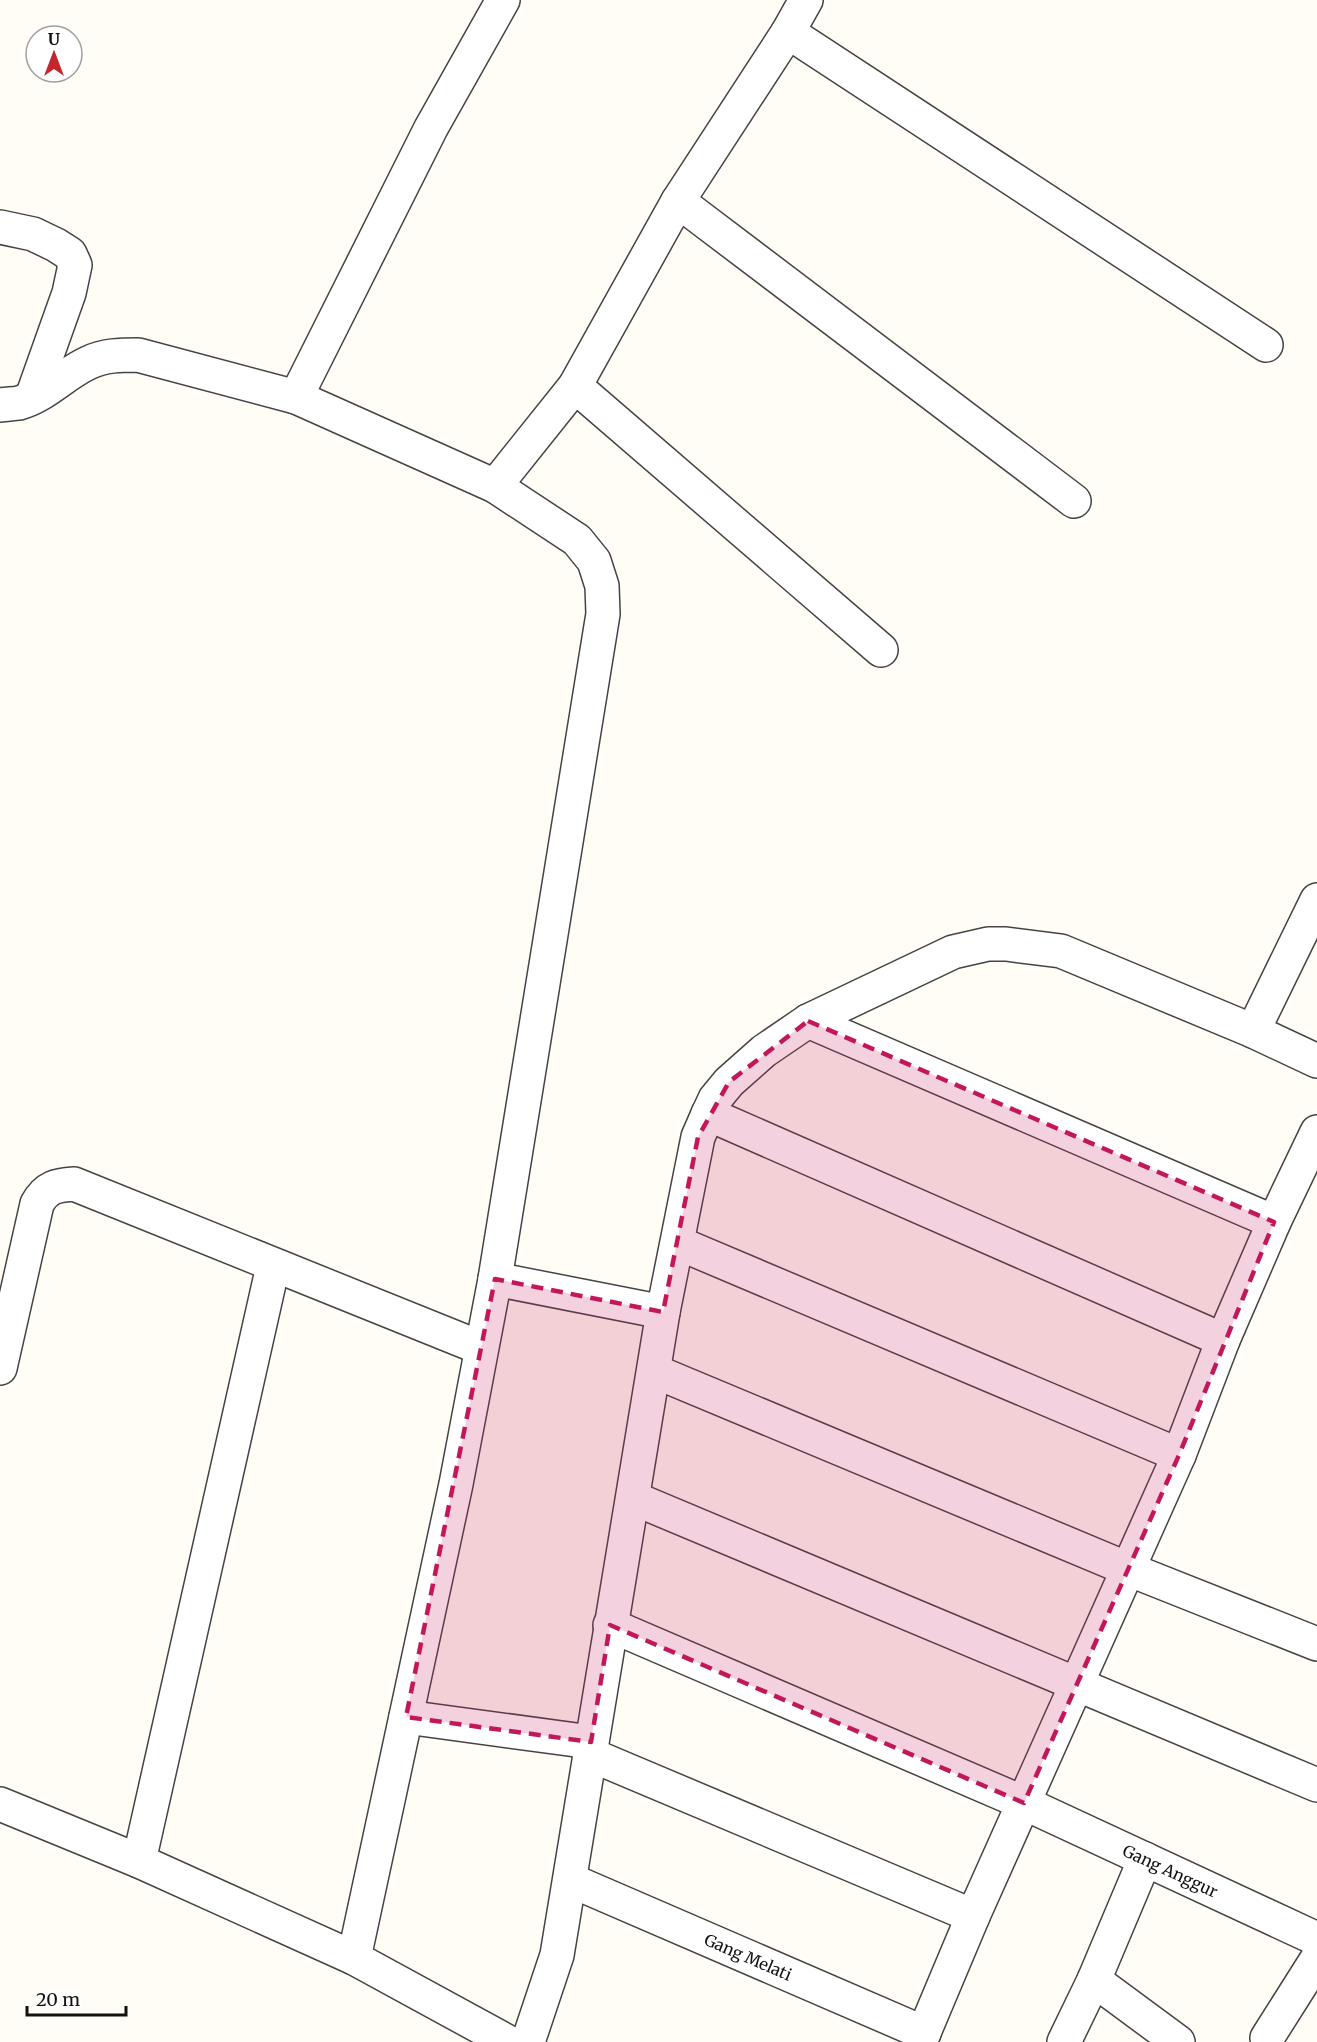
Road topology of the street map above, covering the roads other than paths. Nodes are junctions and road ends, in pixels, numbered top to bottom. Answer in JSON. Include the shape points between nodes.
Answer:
{"nodes":[{"id":1,"x":504,"y":0,"type":"edge"},
{"id":2,"x":806,"y":0,"type":"edge"},
{"id":3,"x":788,"y":32,"type":"junction"},
{"id":4,"x":678,"y":201,"type":"junction"},
{"id":5,"x":0,"y":227,"type":"edge"},
{"id":6,"x":1266,"y":345,"type":"dead end"},
{"id":7,"x":575,"y":386,"type":"junction"},
{"id":8,"x":32,"y":397,"type":"junction"},
{"id":9,"x":296,"y":397,"type":"junction"},
{"id":10,"x":0,"y":405,"type":"edge"},
{"id":11,"x":495,"y":486,"type":"junction"},
{"id":12,"x":1074,"y":501,"type":"dead end"},
{"id":13,"x":881,"y":650,"type":"dead end"},
{"id":14,"x":1317,"y":900,"type":"edge"},
{"id":15,"x":808,"y":1021,"type":"junction"},
{"id":16,"x":1253,"y":1031,"type":"junction"},
{"id":17,"x":1317,"y":1061,"type":"edge"},
{"id":18,"x":708,"y":1114,"type":"junction"},
{"id":19,"x":1317,"y":1132,"type":"edge"},
{"id":20,"x":1274,"y":1222,"type":"junction"},
{"id":21,"x":678,"y":1242,"type":"junction"},
{"id":22,"x":273,"y":1266,"type":"junction"},
{"id":23,"x":495,"y":1279,"type":"junction"},
{"id":24,"x":663,"y":1312,"type":"junction"},
{"id":25,"x":1223,"y":1340,"type":"junction"},
{"id":26,"x":481,"y":1348,"type":"junction"},
{"id":27,"x":0,"y":1368,"type":"edge"},
{"id":28,"x":654,"y":1371,"type":"junction"},
{"id":29,"x":1179,"y":1455,"type":"junction"},
{"id":30,"x":633,"y":1498,"type":"junction"},
{"id":31,"x":1128,"y":1569,"type":"junction"},
{"id":32,"x":610,"y":1625,"type":"junction"},
{"id":33,"x":1317,"y":1644,"type":"edge"},
{"id":34,"x":1077,"y":1684,"type":"junction"},
{"id":35,"x":406,"y":1717,"type":"junction"},
{"id":36,"x":590,"y":1748,"type":"junction"},
{"id":37,"x":1317,"y":1785,"type":"edge"},
{"id":38,"x":1024,"y":1803,"type":"junction"},
{"id":39,"x":0,"y":1804,"type":"edge"},
{"id":40,"x":1145,"y":1859,"type":"junction"},
{"id":41,"x":139,"y":1860,"type":"junction"},
{"id":42,"x":570,"y":1880,"type":"junction"},
{"id":43,"x":973,"y":1916,"type":"junction"},
{"id":44,"x":1317,"y":1939,"type":"edge"},
{"id":45,"x":354,"y":1958,"type":"junction"},
{"id":46,"x":1317,"y":1959,"type":"edge"},
{"id":47,"x":1094,"y":1980,"type":"junction"},
{"id":48,"x":922,"y":2038,"type":"edge"},
{"id":49,"x":1270,"y":2040,"type":"edge"},
{"id":50,"x":507,"y":2041,"type":"edge"},
{"id":51,"x":1065,"y":2042,"type":"edge"},
{"id":52,"x":1178,"y":2042,"type":"edge"}],
"edges":[{"from":1,"to":9,"type":"street","via":[[431,128]]},
{"from":2,"to":3,"type":"street"},
{"from":3,"to":4,"type":"street"},
{"from":3,"to":6,"type":"street"},
{"from":4,"to":7,"type":"street"},
{"from":4,"to":12,"type":"street"},
{"from":5,"to":8,"type":"street","via":[[56,244],[70,254],[75,265]]},
{"from":7,"to":11,"type":"street"},
{"from":7,"to":13,"type":"street"},
{"from":8,"to":9,"type":"street","via":[[86,363],[108,356],[138,355]]},
{"from":8,"to":10,"type":"street"},
{"from":9,"to":11,"type":"street"},
{"from":11,"to":23,"type":"street","via":[[577,540],[594,561],[602,586],[603,614]]},
{"from":14,"to":16,"type":"street"},
{"from":15,"to":16,"type":"street","via":[[953,952],[1006,944],[1061,951]]},
{"from":15,"to":18,"type":"street","via":[[764,1051],[729,1082]]},
{"from":15,"to":20,"type":"street"},
{"from":16,"to":17,"type":"street"},
{"from":18,"to":21,"type":"street","via":[[698,1137]]},
{"from":18,"to":25,"type":"street"},
{"from":19,"to":20,"type":"street"},
{"from":20,"to":25,"type":"street"},
{"from":21,"to":24,"type":"street"},
{"from":21,"to":29,"type":"street"},
{"from":22,"to":26,"type":"street"},
{"from":22,"to":27,"type":"street","via":[[74,1184],[54,1185],[41,1195],[37,1204]]},
{"from":22,"to":41,"type":"street"},
{"from":23,"to":24,"type":"street"},
{"from":23,"to":26,"type":"street"},
{"from":24,"to":28,"type":"street"},
{"from":25,"to":29,"type":"street"},
{"from":26,"to":35,"type":"street"},
{"from":28,"to":30,"type":"street"},
{"from":28,"to":31,"type":"street"},
{"from":29,"to":31,"type":"street"},
{"from":30,"to":32,"type":"street"},
{"from":30,"to":34,"type":"street"},
{"from":31,"to":33,"type":"street"},
{"from":31,"to":34,"type":"street"},
{"from":32,"to":36,"type":"street"},
{"from":32,"to":38,"type":"street","name":"Gang Anggur"},
{"from":34,"to":37,"type":"street"},
{"from":34,"to":38,"type":"street"},
{"from":35,"to":36,"type":"street"},
{"from":35,"to":45,"type":"street"},
{"from":36,"to":42,"type":"street"},
{"from":36,"to":43,"type":"street"},
{"from":38,"to":40,"type":"street","name":"Gang Anggur"},
{"from":38,"to":43,"type":"street"},
{"from":39,"to":41,"type":"street"},
{"from":40,"to":44,"type":"street","name":"Gang Anggur"},
{"from":40,"to":47,"type":"street"},
{"from":41,"to":45,"type":"street"},
{"from":42,"to":48,"type":"street","name":"Gang Melati"},
{"from":42,"to":50,"type":"street","via":[[557,1955]]},
{"from":43,"to":48,"type":"street"},
{"from":45,"to":50,"type":"street"},
{"from":46,"to":49,"type":"street"},
{"from":47,"to":51,"type":"street"},
{"from":47,"to":52,"type":"street"}]}
